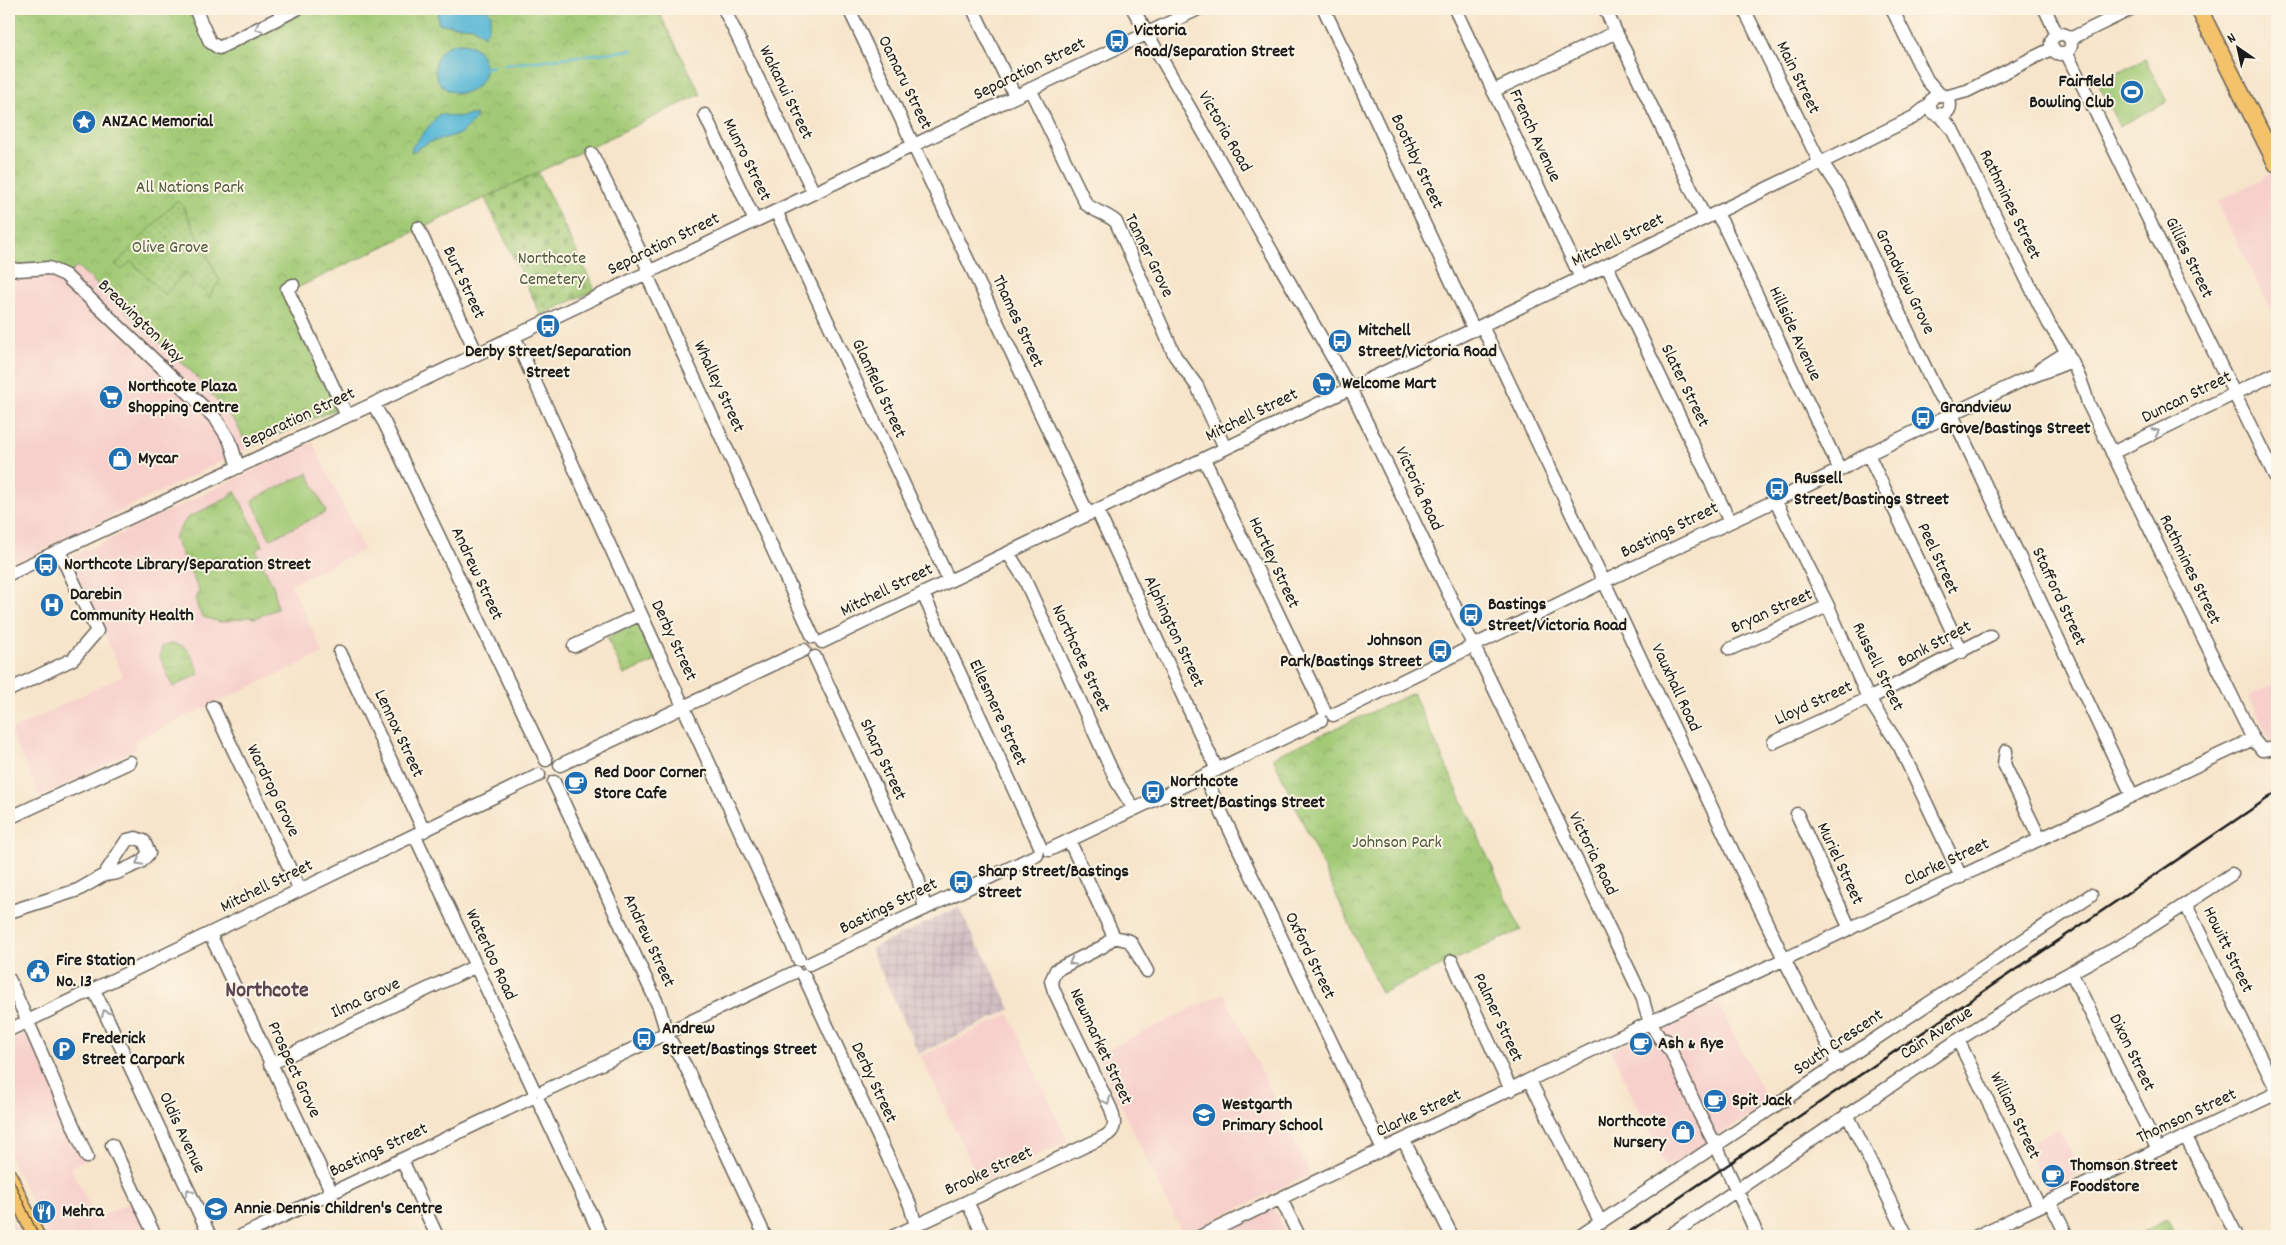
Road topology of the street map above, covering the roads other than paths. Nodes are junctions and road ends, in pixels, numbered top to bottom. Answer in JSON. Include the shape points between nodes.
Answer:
{"nodes":[{"id":1,"x":194,"y":9,"type":"edge"},
{"id":2,"x":297,"y":9,"type":"edge"},
{"id":3,"x":724,"y":9,"type":"edge"},
{"id":4,"x":849,"y":9,"type":"edge"},
{"id":5,"x":973,"y":9,"type":"edge"},
{"id":6,"x":1133,"y":9,"type":"edge"},
{"id":7,"x":1198,"y":9,"type":"edge"},
{"id":8,"x":1324,"y":9,"type":"edge"},
{"id":9,"x":1455,"y":9,"type":"edge"},
{"id":10,"x":1605,"y":9,"type":"edge"},
{"id":11,"x":1744,"y":9,"type":"edge"},
{"id":12,"x":1892,"y":9,"type":"edge"},
{"id":13,"x":2044,"y":9,"type":"edge"},
{"id":14,"x":2131,"y":9,"type":"edge"},
{"id":15,"x":2199,"y":9,"type":"edge"},
{"id":16,"x":1616,"y":32,"type":"junction"},
{"id":17,"x":1147,"y":33,"type":"junction"},
{"id":18,"x":2057,"y":34,"type":"junction"},
{"id":19,"x":2070,"y":39,"type":"junction"},
{"id":20,"x":2053,"y":48,"type":"junction"},
{"id":21,"x":2066,"y":52,"type":"junction"},
{"id":22,"x":1030,"y":89,"type":"junction"},
{"id":23,"x":1493,"y":91,"type":"junction"},
{"id":24,"x":1015,"y":96,"type":"junction"},
{"id":25,"x":1940,"y":105,"type":"junction"},
{"id":26,"x":704,"y":115,"type":"dead end"},
{"id":27,"x":914,"y":145,"type":"junction"},
{"id":28,"x":592,"y":154,"type":"dead end"},
{"id":29,"x":1823,"y":162,"type":"junction"},
{"id":30,"x":2277,"y":165,"type":"edge"},
{"id":31,"x":814,"y":193,"type":"junction"},
{"id":32,"x":776,"y":211,"type":"junction"},
{"id":33,"x":1710,"y":216,"type":"junction"},
{"id":34,"x":755,"y":221,"type":"junction"},
{"id":35,"x":418,"y":228,"type":"dead end"},
{"id":36,"x":1607,"y":266,"type":"junction"},
{"id":37,"x":9,"y":268,"type":"edge"},
{"id":38,"x":646,"y":273,"type":"junction"},
{"id":39,"x":1581,"y":278,"type":"junction"},
{"id":40,"x":287,"y":288,"type":"dead end"},
{"id":41,"x":1478,"y":328,"type":"junction"},
{"id":42,"x":514,"y":336,"type":"junction"},
{"id":43,"x":477,"y":354,"type":"junction"},
{"id":44,"x":2066,"y":359,"type":"junction"},
{"id":45,"x":2277,"y":373,"type":"edge"},
{"id":46,"x":1350,"y":388,"type":"junction"},
{"id":47,"x":2236,"y":394,"type":"junction"},
{"id":48,"x":373,"y":404,"type":"junction"},
{"id":49,"x":347,"y":416,"type":"junction"},
{"id":50,"x":1949,"y":416,"type":"junction"},
{"id":51,"x":1225,"y":448,"type":"junction"},
{"id":52,"x":2112,"y":453,"type":"junction"},
{"id":53,"x":1868,"y":454,"type":"junction"},
{"id":54,"x":1204,"y":459,"type":"junction"},
{"id":55,"x":238,"y":467,"type":"junction"},
{"id":56,"x":1840,"y":470,"type":"junction"},
{"id":57,"x":2277,"y":480,"type":"edge"},
{"id":58,"x":1775,"y":500,"type":"junction"},
{"id":59,"x":1093,"y":512,"type":"junction"},
{"id":60,"x":1730,"y":522,"type":"junction"},
{"id":61,"x":59,"y":551,"type":"junction"},
{"id":62,"x":1008,"y":553,"type":"junction"},
{"id":63,"x":9,"y":574,"type":"edge"},
{"id":64,"x":949,"y":581,"type":"junction"},
{"id":65,"x":1605,"y":581,"type":"junction"},
{"id":66,"x":923,"y":594,"type":"junction"},
{"id":67,"x":1828,"y":606,"type":"junction"},
{"id":68,"x":641,"y":614,"type":"junction"},
{"id":69,"x":1990,"y":636,"type":"dead end"},
{"id":70,"x":817,"y":639,"type":"junction"},
{"id":71,"x":574,"y":646,"type":"dead end"},
{"id":72,"x":1473,"y":647,"type":"junction"},
{"id":73,"x":1730,"y":650,"type":"dead end"},
{"id":74,"x":340,"y":652,"type":"dead end"},
{"id":75,"x":1962,"y":652,"type":"junction"},
{"id":76,"x":809,"y":654,"type":"junction"},
{"id":77,"x":9,"y":690,"type":"edge"},
{"id":78,"x":1868,"y":698,"type":"junction"},
{"id":79,"x":213,"y":707,"type":"dead end"},
{"id":80,"x":684,"y":708,"type":"junction"},
{"id":81,"x":1326,"y":715,"type":"junction"},
{"id":82,"x":2253,"y":740,"type":"junction"},
{"id":83,"x":1774,"y":742,"type":"dead end"},
{"id":84,"x":2277,"y":748,"type":"edge"},
{"id":85,"x":2006,"y":751,"type":"dead end"},
{"id":86,"x":546,"y":760,"type":"junction"},
{"id":87,"x":130,"y":762,"type":"dead end"},
{"id":88,"x":560,"y":765,"type":"junction"},
{"id":89,"x":1217,"y":770,"type":"junction"},
{"id":90,"x":539,"y":776,"type":"junction"},
{"id":91,"x":1204,"y":776,"type":"junction"},
{"id":92,"x":554,"y":782,"type":"junction"},
{"id":93,"x":2132,"y":795,"type":"junction"},
{"id":94,"x":1130,"y":811,"type":"junction"},
{"id":95,"x":1797,"y":814,"type":"dead end"},
{"id":96,"x":9,"y":818,"type":"edge"},
{"id":97,"x":420,"y":833,"type":"junction"},
{"id":98,"x":2040,"y":839,"type":"junction"},
{"id":99,"x":1069,"y":840,"type":"junction"},
{"id":100,"x":1042,"y":850,"type":"junction"},
{"id":101,"x":2232,"y":874,"type":"dead end"},
{"id":102,"x":104,"y":875,"type":"dead end"},
{"id":103,"x":1961,"y":877,"type":"junction"},
{"id":104,"x":918,"y":878,"type":"junction"},
{"id":105,"x":300,"y":890,"type":"junction"},
{"id":106,"x":2091,"y":895,"type":"dead end"},
{"id":107,"x":937,"y":903,"type":"junction"},
{"id":108,"x":2186,"y":906,"type":"junction"},
{"id":109,"x":925,"y":909,"type":"junction"},
{"id":110,"x":9,"y":912,"type":"edge"},
{"id":111,"x":1850,"y":929,"type":"junction"},
{"id":112,"x":210,"y":934,"type":"junction"},
{"id":113,"x":1114,"y":937,"type":"junction"},
{"id":114,"x":1784,"y":959,"type":"junction"},
{"id":115,"x":1452,"y":961,"type":"dead end"},
{"id":116,"x":476,"y":966,"type":"junction"},
{"id":117,"x":802,"y":968,"type":"junction"},
{"id":118,"x":1147,"y":970,"type":"dead end"},
{"id":119,"x":2071,"y":972,"type":"junction"},
{"id":120,"x":9,"y":979,"type":"edge"},
{"id":121,"x":94,"y":990,"type":"junction"},
{"id":122,"x":1654,"y":1021,"type":"junction"},
{"id":123,"x":27,"y":1022,"type":"junction"},
{"id":124,"x":9,"y":1030,"type":"edge"},
{"id":125,"x":670,"y":1031,"type":"junction"},
{"id":126,"x":1958,"y":1040,"type":"junction"},
{"id":127,"x":270,"y":1064,"type":"junction"},
{"id":128,"x":1838,"y":1065,"type":"junction"},
{"id":129,"x":1530,"y":1081,"type":"junction"},
{"id":130,"x":1511,"y":1090,"type":"junction"},
{"id":131,"x":2277,"y":1092,"type":"edge"},
{"id":132,"x":537,"y":1095,"type":"junction"},
{"id":133,"x":1847,"y":1114,"type":"junction"},
{"id":134,"x":2186,"y":1137,"type":"junction"},
{"id":135,"x":1098,"y":1139,"type":"joint"},
{"id":136,"x":1404,"y":1141,"type":"junction"},
{"id":137,"x":112,"y":1145,"type":"dead end"},
{"id":138,"x":1717,"y":1146,"type":"junction"},
{"id":139,"x":1383,"y":1150,"type":"junction"},
{"id":140,"x":2158,"y":1150,"type":"junction"},
{"id":141,"x":87,"y":1157,"type":"dead end"},
{"id":142,"x":402,"y":1160,"type":"junction"},
{"id":143,"x":9,"y":1178,"type":"edge"},
{"id":144,"x":1738,"y":1190,"type":"junction"},
{"id":145,"x":332,"y":1193,"type":"junction"},
{"id":146,"x":1281,"y":1199,"type":"junction"},
{"id":147,"x":966,"y":1202,"type":"junction"},
{"id":148,"x":2045,"y":1204,"type":"junction"},
{"id":149,"x":1601,"y":1222,"type":"junction"},
{"id":150,"x":920,"y":1224,"type":"junction"},
{"id":151,"x":269,"y":1230,"type":"edge"},
{"id":152,"x":2001,"y":1231,"type":"edge"},
{"id":153,"x":36,"y":1236,"type":"edge"},
{"id":154,"x":155,"y":1236,"type":"edge"},
{"id":155,"x":210,"y":1236,"type":"edge"},
{"id":156,"x":242,"y":1236,"type":"edge"},
{"id":157,"x":437,"y":1236,"type":"edge"},
{"id":158,"x":601,"y":1236,"type":"edge"},
{"id":159,"x":765,"y":1236,"type":"edge"},
{"id":160,"x":894,"y":1236,"type":"edge"},
{"id":161,"x":984,"y":1236,"type":"edge"},
{"id":162,"x":1201,"y":1236,"type":"edge"},
{"id":163,"x":1298,"y":1236,"type":"edge"},
{"id":164,"x":1452,"y":1236,"type":"edge"},
{"id":165,"x":1580,"y":1236,"type":"edge"},
{"id":166,"x":1669,"y":1236,"type":"edge"},
{"id":167,"x":1758,"y":1236,"type":"edge"},
{"id":168,"x":1907,"y":1236,"type":"edge"},
{"id":169,"x":1977,"y":1236,"type":"edge"},
{"id":170,"x":2067,"y":1236,"type":"edge"},
{"id":171,"x":2237,"y":1236,"type":"edge"}],
"edges":[{"from":2,"to":1,"type":"street","one_way":true,"via":[[219,48],[210,42]]},
{"from":3,"to":31,"type":"street","name":"Wakanui Street"},
{"from":4,"to":27,"type":"street","name":"Oamaru Street"},
{"from":5,"to":24,"type":"street"},
{"from":6,"to":17,"type":"street","name":"Victoria Road"},
{"from":7,"to":17,"type":"street","name":"Separation Street"},
{"from":8,"to":41,"type":"street","name":"Boothby Street"},
{"from":9,"to":23,"type":"street","name":"French Avenue"},
{"from":10,"to":16,"type":"street","name":"Hillside Avenue"},
{"from":11,"to":29,"type":"street","name":"Main Street"},
{"from":12,"to":25,"type":"street","name":"Rathmines Street"},
{"from":13,"to":18,"type":"street"},
{"from":14,"to":19,"type":"street"},
{"from":15,"to":30,"type":"main road"},
{"from":16,"to":23,"type":"street"},
{"from":16,"to":33,"type":"street","name":"Hillside Avenue"},
{"from":17,"to":22,"type":"street","name":"Separation Street"},
{"from":17,"to":46,"type":"street","name":"Victoria Road"},
{"from":18,"to":19,"type":"street","via":[[2064,34]]},
{"from":18,"to":20,"type":"street","via":[[2052,42]]},
{"from":19,"to":21,"type":"street","via":[[2071,46]]},
{"from":20,"to":21,"type":"street","via":[[2059,53]]},
{"from":20,"to":25,"type":"street","name":"Mitchell Street"},
{"from":21,"to":47,"type":"street","name":"Gillies Street"},
{"from":22,"to":24,"type":"street","name":"Separation Street"},
{"from":22,"to":51,"type":"street","name":"Tanner Grove","via":[[1086,204],[1116,222],[1175,356],[1197,386]]},
{"from":23,"to":39,"type":"street","name":"French Avenue"},
{"from":24,"to":27,"type":"street","name":"Separation Street"},
{"from":25,"to":29,"type":"street","name":"Mitchell Street"},
{"from":25,"to":44,"type":"street","name":"Rathmines Street"},
{"from":26,"to":34,"type":"street","name":"Munro Street"},
{"from":27,"to":31,"type":"street","name":"Separation Street"},
{"from":27,"to":59,"type":"street","name":"Thames Street"},
{"from":28,"to":38,"type":"street","name":"Whalley Street","via":[[647,267]]},
{"from":29,"to":33,"type":"street","name":"Mitchell Street"},
{"from":29,"to":50,"type":"street","name":"Grandview Grove","via":[[1839,188]]},
{"from":31,"to":32,"type":"street","name":"Separation Street"},
{"from":32,"to":34,"type":"street","name":"Separation Street"},
{"from":32,"to":64,"type":"street","name":"Glanfield Street"},
{"from":33,"to":36,"type":"street","name":"Mitchell Street"},
{"from":33,"to":56,"type":"street","name":"Hillside Avenue","via":[[1727,233]]},
{"from":34,"to":38,"type":"street","name":"Separation Street"},
{"from":35,"to":43,"type":"street","name":"Burt Street"},
{"from":36,"to":39,"type":"street","name":"Mitchell Street"},
{"from":36,"to":60,"type":"street","name":"Slater Street"},
{"from":37,"to":55,"type":"street","name":"Breavington Way","via":[[49,268],[65,275],[216,419],[230,441]]},
{"from":38,"to":42,"type":"street","name":"Separation Street"},
{"from":38,"to":70,"type":"street","name":"Whalley Street"},
{"from":39,"to":41,"type":"street","name":"Mitchell Street"},
{"from":40,"to":49,"type":"street"},
{"from":41,"to":46,"type":"street","name":"Mitchell Street"},
{"from":41,"to":65,"type":"street","name":"Vauxhall Road"},
{"from":42,"to":43,"type":"street","name":"Separation Street"},
{"from":42,"to":68,"type":"street","name":"Derby Street"},
{"from":43,"to":48,"type":"street","name":"Separation Street"},
{"from":44,"to":50,"type":"street","name":"Bastings Street"},
{"from":44,"to":52,"type":"street","name":"Rathmines Street","via":[[2082,381],[2088,402]]},
{"from":45,"to":47,"type":"street","name":"Duncan Street"},
{"from":46,"to":51,"type":"street","name":"Mitchell Street"},
{"from":46,"to":72,"type":"street","name":"Victoria Road"},
{"from":52,"to":47,"type":"street","name":"Duncan Street","one_way":true},
{"from":47,"to":57,"type":"street","name":"Gillies Street"},
{"from":48,"to":49,"type":"street","name":"Separation Street"},
{"from":48,"to":86,"type":"street","name":"Andrew Street"},
{"from":49,"to":55,"type":"street","name":"Separation Street"},
{"from":50,"to":53,"type":"street","name":"Bastings Street"},
{"from":50,"to":93,"type":"street","name":"Stafford Street"},
{"from":51,"to":54,"type":"street","name":"Mitchell Street"},
{"from":52,"to":82,"type":"street","name":"Rathmines Street"},
{"from":53,"to":56,"type":"street","name":"Bastings Street"},
{"from":53,"to":75,"type":"street","name":"Peel Street"},
{"from":54,"to":59,"type":"street","name":"Mitchell Street"},
{"from":54,"to":81,"type":"street","name":"Hartley Street"},
{"from":55,"to":61,"type":"street","name":"Separation Street"},
{"from":56,"to":58,"type":"street","name":"Bastings Street"},
{"from":58,"to":60,"type":"street","name":"Bastings Street"},
{"from":58,"to":67,"type":"street","name":"Russell Street"},
{"from":59,"to":62,"type":"street","name":"Mitchell Street"},
{"from":59,"to":89,"type":"street","name":"Alphington Street"},
{"from":60,"to":65,"type":"street","name":"Bastings Street"},
{"from":61,"to":63,"type":"street","name":"Separation Street"},
{"from":61,"to":77,"type":"street","via":[[97,631],[74,660]]},
{"from":62,"to":64,"type":"street","name":"Mitchell Street"},
{"from":62,"to":94,"type":"street","name":"Northcote Street","via":[[1024,578]]},
{"from":64,"to":66,"type":"street","name":"Mitchell Street"},
{"from":65,"to":72,"type":"street","name":"Bastings Street"},
{"from":65,"to":114,"type":"street","name":"Vauxhall Road"},
{"from":66,"to":70,"type":"street","name":"Mitchell Street"},
{"from":66,"to":100,"type":"street","name":"Ellesmere Street"},
{"from":67,"to":73,"type":"street","name":"Bryan Street"},
{"from":67,"to":78,"type":"street","name":"Russell Street"},
{"from":68,"to":71,"type":"street"},
{"from":68,"to":80,"type":"street","name":"Derby Street"},
{"from":69,"to":75,"type":"street","name":"Bank Street"},
{"from":70,"to":76,"type":"street","via":[[806,640]]},
{"from":70,"to":76,"type":"street","via":[[823,650]]},
{"from":72,"to":81,"type":"street","name":"Bastings Street"},
{"from":72,"to":122,"type":"street","name":"Victoria Road","via":[[1643,999],[1644,1009]]},
{"from":74,"to":97,"type":"street","name":"Lennox Street"},
{"from":75,"to":78,"type":"street","name":"Bank Street"},
{"from":76,"to":80,"type":"street"},
{"from":76,"to":104,"type":"street","name":"Sharp Street"},
{"from":78,"to":83,"type":"street","name":"Lloyd Street"},
{"from":78,"to":103,"type":"street","name":"Russell Street","via":[[1900,746]]},
{"from":79,"to":105,"type":"street","name":"Wardrop Grove"},
{"from":80,"to":88,"type":"street"},
{"from":80,"to":117,"type":"street","name":"Derby Street"},
{"from":81,"to":89,"type":"street","name":"Bastings Street"},
{"from":82,"to":84,"type":"street","name":"Rathmines Street","via":[[2262,750]]},
{"from":82,"to":93,"type":"street","name":"Clarke Street"},
{"from":85,"to":98,"type":"street","via":[[2004,764]]},
{"from":86,"to":88,"type":"street","via":[[554,760]]},
{"from":86,"to":90,"type":"street","via":[[539,768]]},
{"from":87,"to":96,"type":"street"},
{"from":88,"to":92,"type":"street","via":[[562,773]]},
{"from":89,"to":91,"type":"street","name":"Bastings Street"},
{"from":90,"to":92,"type":"street","via":[[546,782]]},
{"from":90,"to":97,"type":"street","name":"Mitchell Street"},
{"from":91,"to":94,"type":"street","name":"Bastings Street"},
{"from":91,"to":139,"type":"street","name":"Oxford Street"},
{"from":92,"to":125,"type":"street","name":"Andrew Street"},
{"from":93,"to":98,"type":"street","name":"Clarke Street"},
{"from":94,"to":99,"type":"street","name":"Bastings Street"},
{"from":95,"to":111,"type":"street","name":"Muriel Street"},
{"from":97,"to":105,"type":"street","name":"Mitchell Street"},
{"from":97,"to":116,"type":"street","name":"Waterloo Road"},
{"from":98,"to":103,"type":"street","name":"Clarke Street"},
{"from":99,"to":100,"type":"street","name":"Bastings Street"},
{"from":99,"to":113,"type":"street"},
{"from":100,"to":107,"type":"street","name":"Bastings Street"},
{"from":101,"to":108,"type":"street","name":"Cain Avenue"},
{"from":102,"to":110,"type":"street","via":[[69,893]]},
{"from":103,"to":111,"type":"street","name":"Clarke Street"},
{"from":104,"to":107,"type":"street","name":"Sharp Street"},
{"from":104,"to":109,"type":"street","name":"Sharp Street"},
{"from":105,"to":112,"type":"street","name":"Mitchell Street"},
{"from":106,"to":128,"type":"street","name":"South Crescent"},
{"from":107,"to":109,"type":"street","name":"Bastings Street"},
{"from":108,"to":119,"type":"street","name":"Cain Avenue"},
{"from":108,"to":131,"type":"street","name":"Howitt Street"},
{"from":109,"to":117,"type":"street","name":"Bastings Street"},
{"from":111,"to":114,"type":"street","name":"Clarke Street"},
{"from":112,"to":121,"type":"street","name":"Mitchell Street"},
{"from":112,"to":127,"type":"street","name":"Prospect Grove"},
{"from":113,"to":118,"type":"street","via":[[1130,940]]},
{"from":113,"to":135,"type":"street","name":"Newmarket Street","one_way":true,"via":[[1102,947],[1056,970],[1052,981],[1115,1122],[1109,1134]]},
{"from":114,"to":122,"type":"street","name":"Clarke Street"},
{"from":114,"to":128,"type":"street","name":"Vauxhall Road"},
{"from":115,"to":130,"type":"street","name":"Palmer Street"},
{"from":116,"to":127,"type":"street","name":"Ilma Grove"},
{"from":116,"to":132,"type":"street","name":"Waterloo Road"},
{"from":117,"to":125,"type":"street","name":"Bastings Street"},
{"from":117,"to":150,"type":"street","name":"Derby Street"},
{"from":119,"to":126,"type":"street","name":"Cain Avenue"},
{"from":119,"to":140,"type":"street","name":"Dixon Street"},
{"from":120,"to":123,"type":"street"},
{"from":121,"to":123,"type":"street","name":"Mitchell Street"},
{"from":155,"to":121,"type":"street","name":"Oldis Avenue","one_way":true},
{"from":122,"to":129,"type":"street","name":"Clarke Street"},
{"from":122,"to":138,"type":"street","name":"Victoria Road","via":[[1660,1040],[1668,1048]]},
{"from":123,"to":124,"type":"street","name":"Mitchell Street"},
{"from":123,"to":141,"type":"street"},
{"from":125,"to":132,"type":"street","name":"Bastings Street"},
{"from":125,"to":159,"type":"street","name":"Andrew Street"},
{"from":126,"to":133,"type":"street","name":"Cain Avenue"},
{"from":126,"to":148,"type":"street","name":"William Street"},
{"from":127,"to":145,"type":"street","name":"Prospect Grove"},
{"from":128,"to":138,"type":"street","name":"South Crescent"},
{"from":129,"to":130,"type":"street","name":"Clarke Street"},
{"from":129,"to":149,"type":"street"},
{"from":130,"to":136,"type":"street","name":"Clarke Street"},
{"from":131,"to":134,"type":"street","name":"Thomson Street"},
{"from":132,"to":142,"type":"street","name":"Bastings Street"},
{"from":132,"to":158,"type":"street","name":"Waterloo Road"},
{"from":133,"to":144,"type":"street","name":"Cain Avenue"},
{"from":133,"to":168,"type":"street"},
{"from":134,"to":140,"type":"street","name":"Thomson Street"},
{"from":134,"to":171,"type":"street"},
{"from":135,"to":147,"type":"street","name":"Brooke Street"},
{"from":136,"to":139,"type":"street","name":"Clarke Street"},
{"from":136,"to":164,"type":"street"},
{"from":137,"to":154,"type":"street"},
{"from":138,"to":144,"type":"street","name":"Victoria Road"},
{"from":138,"to":149,"type":"street","name":"South Crescent"},
{"from":139,"to":146,"type":"street","name":"Clarke Street"},
{"from":140,"to":148,"type":"street","name":"Thomson Street"},
{"from":142,"to":145,"type":"street","name":"Bastings Street"},
{"from":142,"to":157,"type":"street"},
{"from":143,"to":153,"type":"main road"},
{"from":144,"to":166,"type":"street","name":"Cain Avenue"},
{"from":144,"to":167,"type":"street","name":"Victoria Road"},
{"from":145,"to":151,"type":"street","name":"Bastings Street"},
{"from":146,"to":162,"type":"street","name":"Clarke Street"},
{"from":146,"to":163,"type":"street"},
{"from":147,"to":150,"type":"street","name":"Brooke Street"},
{"from":147,"to":161,"type":"street"},
{"from":148,"to":152,"type":"street","name":"Thomson Street"},
{"from":148,"to":170,"type":"street","name":"William Street"},
{"from":149,"to":165,"type":"street","name":"South Crescent"},
{"from":150,"to":160,"type":"street","name":"Brooke Street"},
{"from":151,"to":156,"type":"street","name":"Bastings Street"},
{"from":152,"to":169,"type":"street","name":"Thomson Street"}]}
